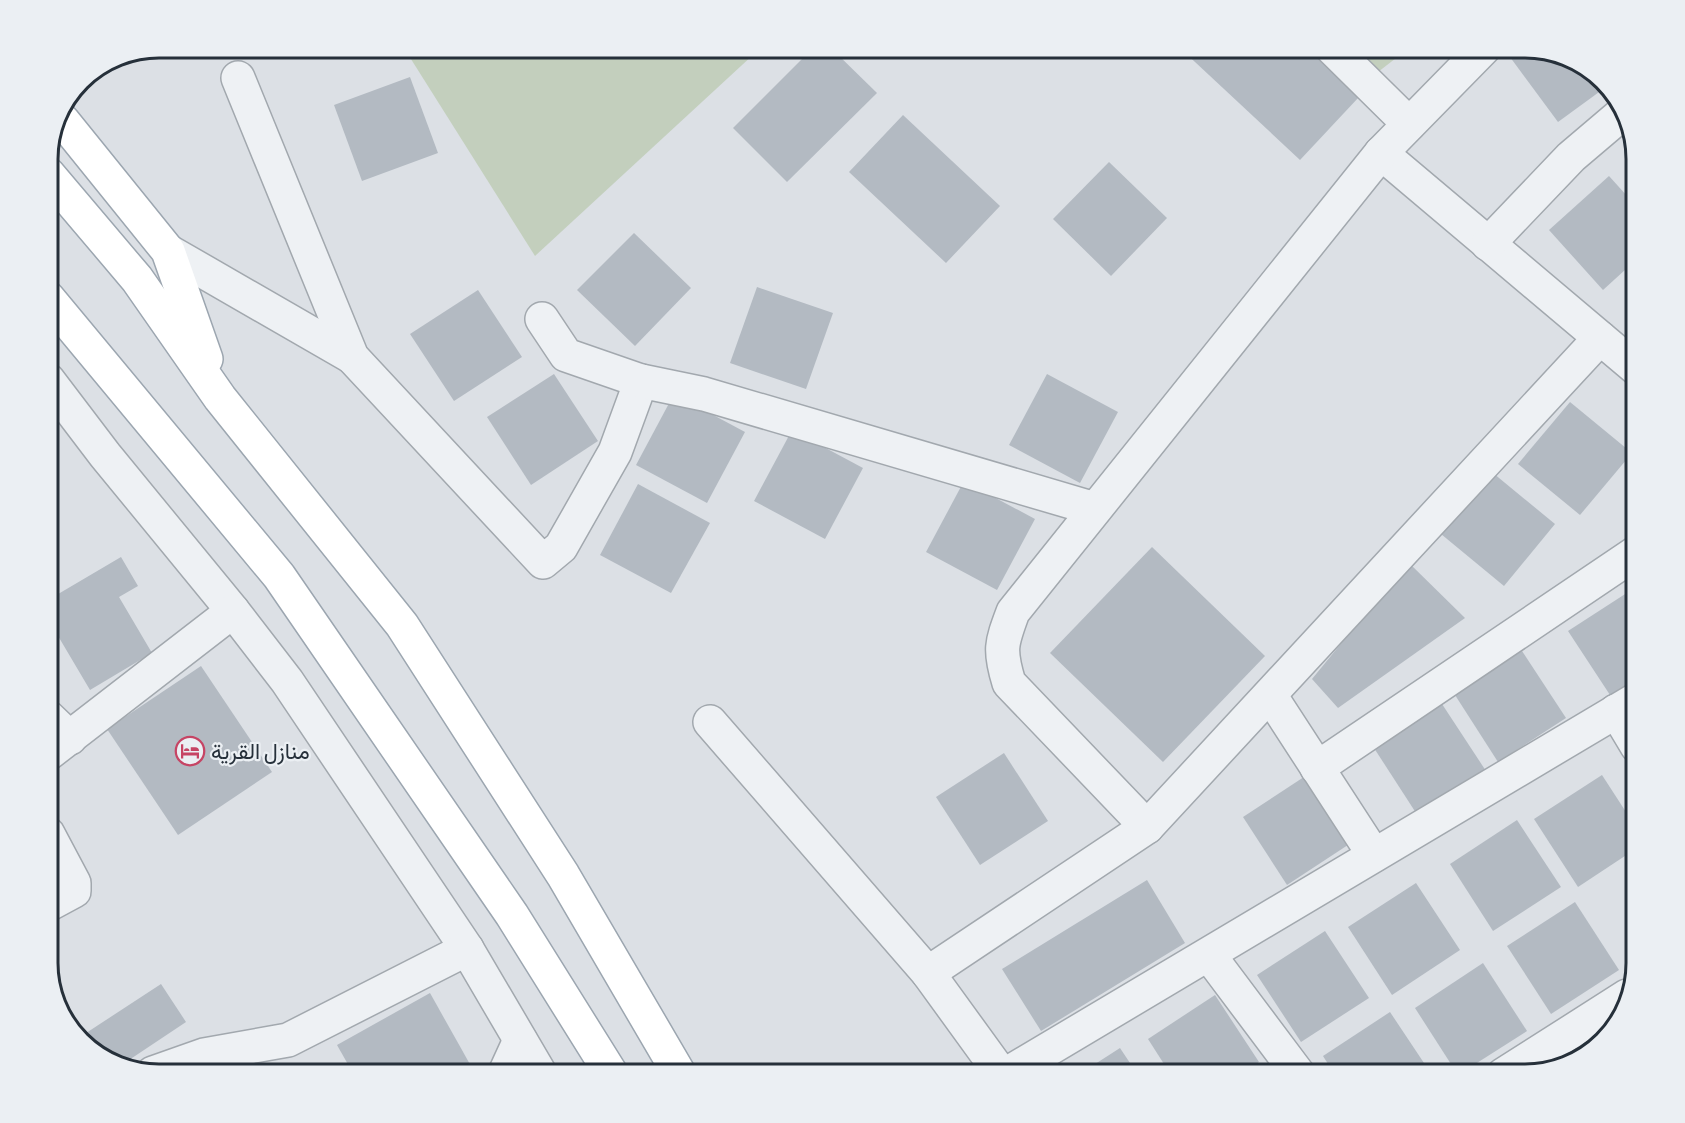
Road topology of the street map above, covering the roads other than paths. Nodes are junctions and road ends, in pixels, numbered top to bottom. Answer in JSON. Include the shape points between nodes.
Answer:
{"nodes":[{"id":1,"x":1342,"y":58,"type":"edge"},
{"id":2,"x":1474,"y":58,"type":"edge"},
{"id":3,"x":238,"y":78,"type":"dead end"},
{"id":4,"x":1617,"y":118,"type":"edge"},
{"id":5,"x":65,"y":124,"type":"edge"},
{"id":6,"x":1409,"y":124,"type":"junction"},
{"id":7,"x":1381,"y":153,"type":"junction"},
{"id":8,"x":59,"y":187,"type":"edge"},
{"id":9,"x":1488,"y":244,"type":"junction"},
{"id":10,"x":168,"y":251,"type":"junction"},
{"id":11,"x":59,"y":311,"type":"edge"},
{"id":12,"x":542,"y":319,"type":"dead end"},
{"id":13,"x":1600,"y":338,"type":"junction"},
{"id":14,"x":352,"y":357,"type":"junction"},
{"id":15,"x":1626,"y":360,"type":"edge"},
{"id":16,"x":641,"y":381,"type":"junction"},
{"id":17,"x":59,"y":395,"type":"edge"},
{"id":18,"x":220,"y":398,"type":"junction"},
{"id":19,"x":1095,"y":509,"type":"junction"},
{"id":20,"x":1626,"y":559,"type":"edge"},
{"id":21,"x":232,"y":611,"type":"junction"},
{"id":22,"x":1270,"y":694,"type":"junction"},
{"id":23,"x":1626,"y":705,"type":"edge"},
{"id":24,"x":710,"y":722,"type":"dead end"},
{"id":25,"x":59,"y":734,"type":"edge"},
{"id":26,"x":1317,"y":768,"type":"junction"},
{"id":27,"x":1147,"y":827,"type":"junction"},
{"id":28,"x":59,"y":855,"type":"edge"},
{"id":29,"x":1374,"y":855,"type":"junction"},
{"id":30,"x":59,"y":899,"type":"edge"},
{"id":31,"x":467,"y":949,"type":"junction"},
{"id":32,"x":1209,"y":955,"type":"junction"},
{"id":33,"x":928,"y":973,"type":"junction"},
{"id":34,"x":1618,"y":1004,"type":"edge"},
{"id":35,"x":520,"y":1040,"type":"junction"},
{"id":36,"x":1558,"y":1055,"type":"edge"},
{"id":37,"x":178,"y":1064,"type":"edge"},
{"id":38,"x":509,"y":1064,"type":"edge"},
{"id":39,"x":534,"y":1064,"type":"edge"},
{"id":40,"x":605,"y":1064,"type":"edge"},
{"id":41,"x":674,"y":1064,"type":"edge"},
{"id":42,"x":995,"y":1064,"type":"edge"},
{"id":43,"x":1022,"y":1064,"type":"edge"},
{"id":44,"x":1291,"y":1064,"type":"edge"},
{"id":45,"x":1534,"y":1064,"type":"edge"}],
"edges":[{"from":1,"to":6,"type":"street"},
{"from":2,"to":6,"type":"street"},
{"from":3,"to":14,"type":"street"},
{"from":4,"to":9,"type":"street","via":[[1571,157]]},
{"from":5,"to":10,"type":"main road"},
{"from":6,"to":7,"type":"street"},
{"from":7,"to":9,"type":"street"},
{"from":7,"to":19,"type":"street"},
{"from":8,"to":18,"type":"main road","via":[[137,279]]},
{"from":9,"to":13,"type":"street"},
{"from":10,"to":14,"type":"street"},
{"from":10,"to":18,"type":"main road"},
{"from":11,"to":40,"type":"main road","via":[[279,576],[512,915]]},
{"from":12,"to":16,"type":"street","via":[[566,355]]},
{"from":13,"to":15,"type":"street"},
{"from":13,"to":22,"type":"street"},
{"from":14,"to":16,"type":"street","via":[[543,562],[561,547],[615,452]]},
{"from":16,"to":19,"type":"street","via":[[704,394]]},
{"from":17,"to":21,"type":"street"},
{"from":18,"to":41,"type":"main road","via":[[402,625],[563,875]]},
{"from":19,"to":27,"type":"street","via":[[1013,612],[1002,640],[1003,661],[1009,683]]},
{"from":20,"to":26,"type":"street"},
{"from":21,"to":25,"type":"street"},
{"from":21,"to":31,"type":"street","via":[[287,681]]},
{"from":22,"to":26,"type":"street"},
{"from":22,"to":27,"type":"street"},
{"from":23,"to":29,"type":"street"},
{"from":24,"to":33,"type":"street"},
{"from":26,"to":29,"type":"street"},
{"from":27,"to":33,"type":"street"},
{"from":28,"to":30,"type":"street","via":[[74,883],[74,891]]},
{"from":29,"to":32,"type":"street"},
{"from":31,"to":35,"type":"street"},
{"from":31,"to":37,"type":"street","via":[[288,1040],[204,1055]]},
{"from":32,"to":43,"type":"street"},
{"from":32,"to":44,"type":"street"},
{"from":33,"to":42,"type":"street"},
{"from":34,"to":36,"type":"street"},
{"from":35,"to":38,"type":"street"},
{"from":35,"to":39,"type":"street"},
{"from":36,"to":45,"type":"street"}]}
